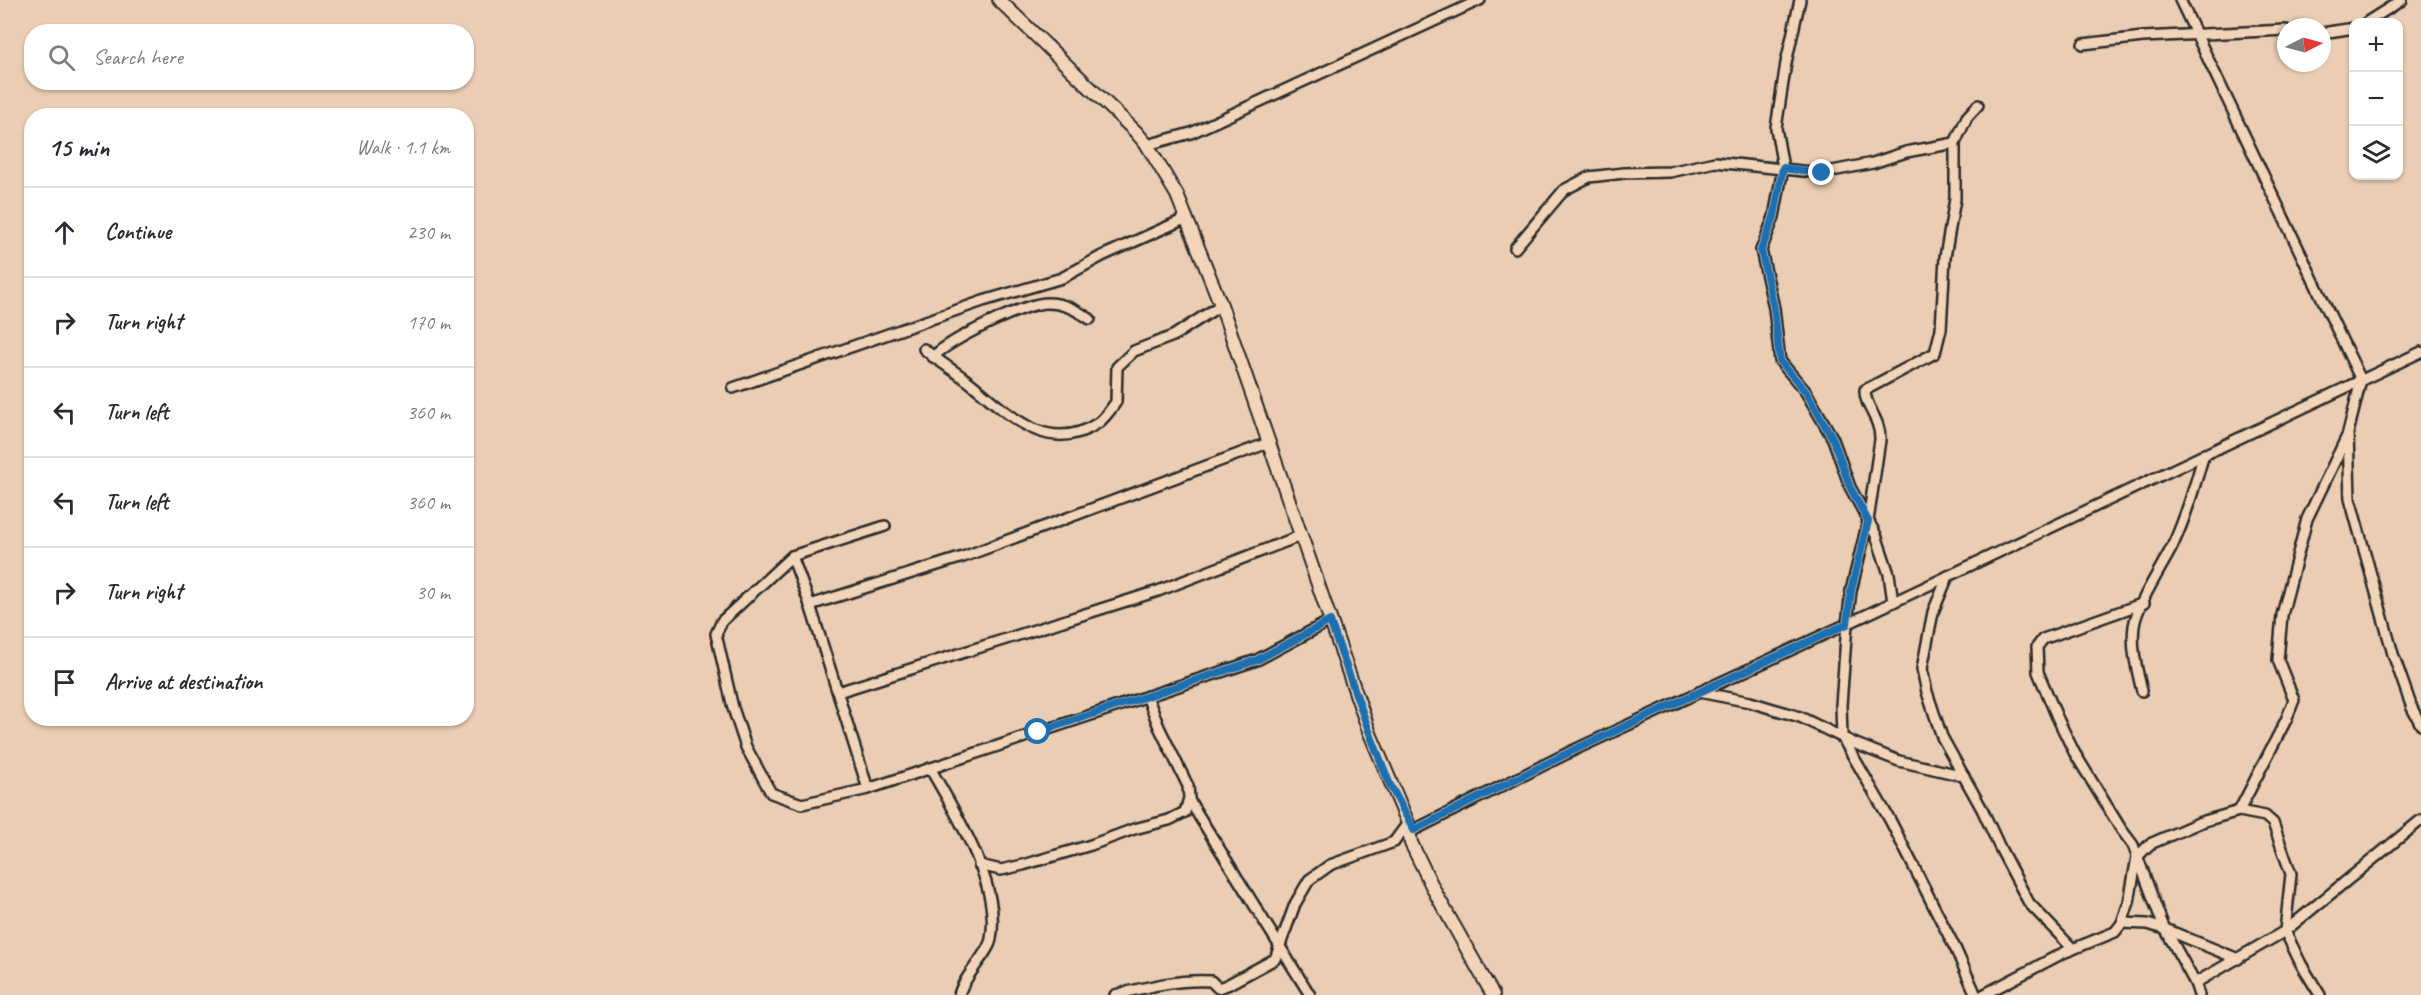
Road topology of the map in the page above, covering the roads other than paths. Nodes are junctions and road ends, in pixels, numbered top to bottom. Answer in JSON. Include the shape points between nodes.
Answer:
{"nodes":[{"id":1,"x":999,"y":0,"type":"edge"},
{"id":2,"x":1800,"y":0,"type":"edge"},
{"id":3,"x":2180,"y":0,"type":"edge"},
{"id":4,"x":2402,"y":0,"type":"edge"},
{"id":5,"x":1475,"y":1,"type":"edge"},
{"id":6,"x":2373,"y":18,"type":"edge"},
{"id":7,"x":2349,"y":29,"type":"edge"},
{"id":8,"x":2277,"y":31,"type":"edge"},
{"id":9,"x":2331,"y":32,"type":"edge"},
{"id":10,"x":2197,"y":35,"type":"junction"},
{"id":11,"x":2083,"y":44,"type":"dead end"},
{"id":12,"x":1978,"y":105,"type":"dead end"},
{"id":13,"x":1955,"y":143,"type":"junction"},
{"id":14,"x":1147,"y":145,"type":"junction"},
{"id":15,"x":1783,"y":168,"type":"junction"},
{"id":16,"x":1187,"y":218,"type":"junction"},
{"id":17,"x":1515,"y":248,"type":"dead end"},
{"id":18,"x":1221,"y":305,"type":"junction"},
{"id":19,"x":1090,"y":319,"type":"dead end"},
{"id":20,"x":924,"y":349,"type":"dead end"},
{"id":21,"x":2421,"y":352,"type":"edge"},
{"id":22,"x":933,"y":357,"type":"junction"},
{"id":23,"x":2361,"y":380,"type":"junction"},
{"id":24,"x":733,"y":388,"type":"dead end"},
{"id":25,"x":2348,"y":433,"type":"junction"},
{"id":26,"x":1268,"y":443,"type":"junction"},
{"id":27,"x":2204,"y":454,"type":"junction"},
{"id":28,"x":1868,"y":521,"type":"junction"},
{"id":29,"x":885,"y":526,"type":"dead end"},
{"id":30,"x":1300,"y":536,"type":"junction"},
{"id":31,"x":792,"y":556,"type":"junction"},
{"id":32,"x":1948,"y":576,"type":"junction"},
{"id":33,"x":1893,"y":602,"type":"junction"},
{"id":34,"x":2144,"y":603,"type":"junction"},
{"id":35,"x":810,"y":605,"type":"junction"},
{"id":36,"x":1330,"y":621,"type":"junction"},
{"id":37,"x":1847,"y":624,"type":"junction"},
{"id":38,"x":2142,"y":691,"type":"dead end"},
{"id":39,"x":1699,"y":692,"type":"junction"},
{"id":40,"x":838,"y":693,"type":"junction"},
{"id":41,"x":1147,"y":696,"type":"junction"},
{"id":42,"x":2421,"y":724,"type":"edge"},
{"id":43,"x":1842,"y":736,"type":"junction"},
{"id":44,"x":930,"y":768,"type":"junction"},
{"id":45,"x":1964,"y":776,"type":"junction"},
{"id":46,"x":868,"y":789,"type":"junction"},
{"id":47,"x":1189,"y":800,"type":"junction"},
{"id":48,"x":2239,"y":811,"type":"junction"},
{"id":49,"x":2421,"y":820,"type":"edge"},
{"id":50,"x":1408,"y":823,"type":"junction"},
{"id":51,"x":2137,"y":857,"type":"junction"},
{"id":52,"x":979,"y":866,"type":"junction"},
{"id":53,"x":2122,"y":923,"type":"junction"},
{"id":54,"x":2165,"y":929,"type":"junction"},
{"id":55,"x":2285,"y":931,"type":"junction"},
{"id":56,"x":1279,"y":944,"type":"junction"},
{"id":57,"x":2073,"y":949,"type":"junction"},
{"id":58,"x":2238,"y":959,"type":"junction"},
{"id":59,"x":2195,"y":984,"type":"junction"},
{"id":60,"x":959,"y":995,"type":"edge"},
{"id":61,"x":1115,"y":995,"type":"edge"},
{"id":62,"x":1310,"y":995,"type":"edge"},
{"id":63,"x":1493,"y":995,"type":"edge"},
{"id":64,"x":1976,"y":995,"type":"edge"},
{"id":65,"x":1983,"y":995,"type":"edge"},
{"id":66,"x":2199,"y":995,"type":"edge"},
{"id":67,"x":2320,"y":995,"type":"edge"}],
"edges":[{"from":1,"to":14,"type":"main road"},
{"from":2,"to":15,"type":"street","via":[[1776,128]]},
{"from":3,"to":10,"type":"street"},
{"from":4,"to":6,"type":"street"},
{"from":5,"to":14,"type":"street","via":[[1191,133]]},
{"from":7,"to":9,"type":"street"},
{"from":8,"to":10,"type":"street"},
{"from":10,"to":11,"type":"street"},
{"from":10,"to":23,"type":"street"},
{"from":12,"to":13,"type":"street","via":[[1967,117]]},
{"from":13,"to":15,"type":"street","via":[[1822,173]]},
{"from":13,"to":28,"type":"street","via":[[1955,199],[1935,353],[1865,390],[1880,429]]},
{"from":14,"to":16,"type":"main road"},
{"from":15,"to":17,"type":"street","via":[[1714,162],[1670,172],[1589,177],[1564,190]]},
{"from":15,"to":28,"type":"street","via":[[1774,217],[1761,250],[1774,308],[1780,361],[1806,392],[1833,439],[1850,487]]},
{"from":16,"to":18,"type":"main road"},
{"from":16,"to":24,"type":"street","via":[[1062,278],[982,301]]},
{"from":18,"to":22,"type":"street","via":[[1173,336],[1134,351],[1117,367],[1116,402],[1099,422],[1070,436],[1048,435],[1020,423]]},
{"from":18,"to":26,"type":"main road"},
{"from":19,"to":22,"type":"street","via":[[1070,306],[1045,303],[963,336]]},
{"from":20,"to":22,"type":"street"},
{"from":21,"to":23,"type":"street"},
{"from":23,"to":25,"type":"street"},
{"from":23,"to":27,"type":"street"},
{"from":25,"to":42,"type":"street","via":[[2350,499],[2393,654]]},
{"from":25,"to":48,"type":"street","via":[[2307,519],[2282,615],[2278,660],[2294,700]]},
{"from":26,"to":30,"type":"main road"},
{"from":26,"to":35,"type":"street","via":[[963,557]]},
{"from":27,"to":32,"type":"street"},
{"from":27,"to":34,"type":"street","via":[[2189,506]]},
{"from":28,"to":33,"type":"street","via":[[1889,574]]},
{"from":28,"to":37,"type":"street"},
{"from":29,"to":31,"type":"street"},
{"from":30,"to":36,"type":"main road"},
{"from":30,"to":40,"type":"street","via":[[1158,591]]},
{"from":31,"to":35,"type":"street"},
{"from":31,"to":46,"type":"street","via":[[722,621],[716,634],[746,747],[771,793],[802,804]]},
{"from":32,"to":33,"type":"street"},
{"from":32,"to":45,"type":"street","via":[[1934,612],[1922,669],[1942,737]]},
{"from":33,"to":37,"type":"street"},
{"from":34,"to":38,"type":"street","via":[[2134,625],[2135,664]]},
{"from":34,"to":51,"type":"street","via":[[2043,639],[2037,647],[2038,672],[2057,717]]},
{"from":35,"to":40,"type":"street"},
{"from":36,"to":41,"type":"street","via":[[1257,660]]},
{"from":36,"to":50,"type":"main road","via":[[1369,731]]},
{"from":37,"to":39,"type":"street"},
{"from":37,"to":43,"type":"street"},
{"from":39,"to":43,"type":"street","via":[[1800,717]]},
{"from":39,"to":50,"type":"street","via":[[1414,830]]},
{"from":40,"to":46,"type":"street"},
{"from":41,"to":44,"type":"street"},
{"from":41,"to":47,"type":"street","via":[[1188,786]]},
{"from":43,"to":45,"type":"street","via":[[1899,760]]},
{"from":43,"to":64,"type":"street","via":[[1890,820]]},
{"from":44,"to":46,"type":"street"},
{"from":44,"to":52,"type":"street","via":[[967,832]]},
{"from":45,"to":57,"type":"street","via":[[2029,903]]},
{"from":47,"to":52,"type":"street","via":[[1185,812],[1169,820],[1091,845],[1001,870]]},
{"from":47,"to":56,"type":"street"},
{"from":48,"to":51,"type":"street","via":[[2150,844]]},
{"from":48,"to":55,"type":"street","via":[[2265,816],[2273,823],[2291,874]]},
{"from":49,"to":55,"type":"street"},
{"from":50,"to":56,"type":"street","via":[[1394,842],[1330,865],[1308,880]]},
{"from":50,"to":63,"type":"main road","via":[[1411,843]]},
{"from":51,"to":53,"type":"street"},
{"from":51,"to":54,"type":"street"},
{"from":52,"to":60,"type":"street","via":[[992,904],[991,941]]},
{"from":53,"to":54,"type":"street"},
{"from":53,"to":57,"type":"street","via":[[2115,932]]},
{"from":54,"to":58,"type":"street"},
{"from":54,"to":59,"type":"street"},
{"from":55,"to":58,"type":"street"},
{"from":55,"to":67,"type":"street"},
{"from":56,"to":61,"type":"street","via":[[1275,959],[1218,988],[1211,981],[1193,980]]},
{"from":56,"to":62,"type":"street"},
{"from":57,"to":65,"type":"street"},
{"from":58,"to":59,"type":"street"},
{"from":59,"to":66,"type":"street"}]}
